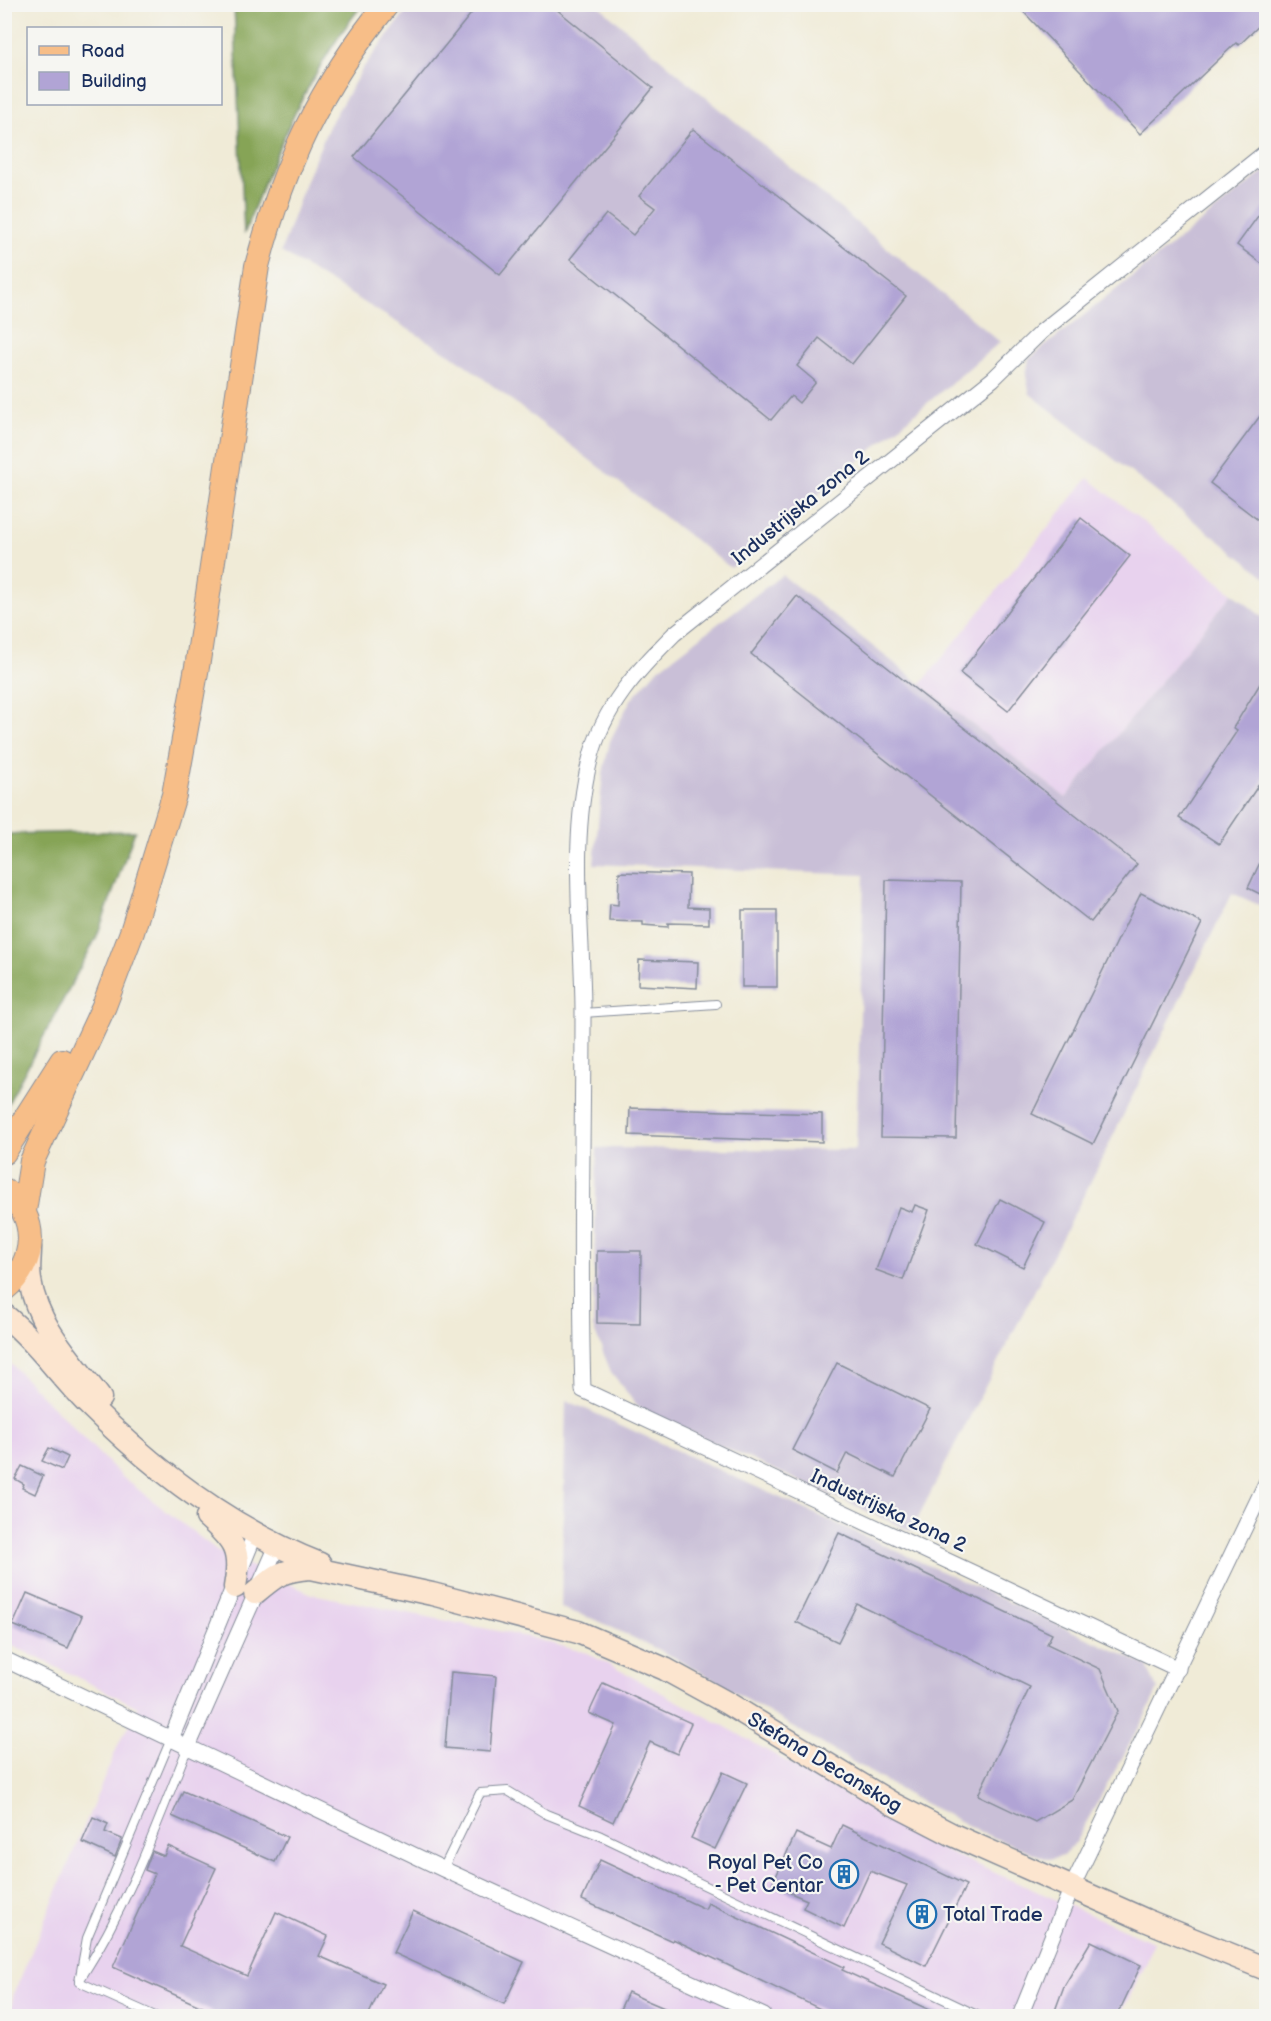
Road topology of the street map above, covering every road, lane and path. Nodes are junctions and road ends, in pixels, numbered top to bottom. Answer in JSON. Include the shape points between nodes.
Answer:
{"nodes":[{"id":1,"x":387,"y":4,"type":"edge"},
{"id":2,"x":1266,"y":152,"type":"edge"},
{"id":3,"x":116,"y":971,"type":"junction"},
{"id":4,"x":716,"y":1004,"type":"dead end"},
{"id":5,"x":583,"y":1013,"type":"junction"},
{"id":6,"x":4,"y":1152,"type":"edge"},
{"id":7,"x":4,"y":1190,"type":"edge"},
{"id":8,"x":24,"y":1211,"type":"junction"},
{"id":9,"x":30,"y":1246,"type":"junction"},
{"id":10,"x":4,"y":1289,"type":"edge"},
{"id":11,"x":4,"y":1315,"type":"edge"},
{"id":12,"x":138,"y":1450,"type":"junction"},
{"id":13,"x":160,"y":1469,"type":"junction"},
{"id":14,"x":1266,"y":1483,"type":"edge"},
{"id":15,"x":255,"y":1534,"type":"junction"},
{"id":16,"x":277,"y":1546,"type":"junction"},
{"id":17,"x":376,"y":1581,"type":"junction"},
{"id":18,"x":245,"y":1590,"type":"junction"},
{"id":19,"x":4,"y":1659,"type":"edge"},
{"id":20,"x":1178,"y":1669,"type":"junction"},
{"id":21,"x":171,"y":1739,"type":"junction"},
{"id":22,"x":187,"y":1749,"type":"junction"},
{"id":23,"x":443,"y":1869,"type":"junction"},
{"id":24,"x":1072,"y":1887,"type":"junction"},
{"id":25,"x":1266,"y":1969,"type":"edge"},
{"id":26,"x":79,"y":1982,"type":"junction"},
{"id":27,"x":155,"y":2016,"type":"edge"},
{"id":28,"x":764,"y":2016,"type":"edge"},
{"id":29,"x":979,"y":2016,"type":"edge"},
{"id":30,"x":1020,"y":2016,"type":"edge"}],
"edges":[{"from":1,"to":3,"type":"main road","via":[[335,75],[309,120],[269,221],[257,266],[174,795]]},
{"from":2,"to":5,"type":"street","name":"Industrijska zona 2","via":[[1041,332],[984,386],[674,634],[635,673],[607,714],[590,759],[582,802],[579,874]]},
{"from":3,"to":6,"type":"main road"},
{"from":3,"to":8,"type":"main road","via":[[104,1006],[42,1136],[29,1172]]},
{"from":4,"to":5,"type":"lane"},
{"from":5,"to":20,"type":"street","name":"Industrijska zona 2","via":[[579,1280],[583,1390]]},
{"from":7,"to":8,"type":"main road"},
{"from":8,"to":9,"type":"main road","via":[[30,1228]]},
{"from":9,"to":10,"type":"main road","via":[[26,1264],[16,1280]]},
{"from":9,"to":12,"type":"main road","via":[[30,1279],[40,1314]]},
{"from":11,"to":12,"type":"main road","via":[[29,1336],[89,1405]]},
{"from":12,"to":13,"type":"main road"},
{"from":13,"to":15,"type":"main road"},
{"from":13,"to":18,"type":"main road","via":[[230,1538]]},
{"from":14,"to":20,"type":"street"},
{"from":15,"to":16,"type":"main road"},
{"from":15,"to":18,"type":"street"},
{"from":16,"to":17,"type":"main road"},
{"from":16,"to":18,"type":"street"},
{"from":17,"to":18,"type":"main road","via":[[310,1568],[290,1569]]},
{"from":17,"to":24,"type":"main road","name":"Stefana Decanskog","via":[[578,1632],[665,1669],[893,1804]]},
{"from":18,"to":21,"type":"street"},
{"from":18,"to":22,"type":"street"},
{"from":19,"to":21,"type":"street"},
{"from":20,"to":24,"type":"street"},
{"from":21,"to":22,"type":"street"},
{"from":21,"to":26,"type":"lane","via":[[87,1938]]},
{"from":22,"to":23,"type":"street"},
{"from":22,"to":26,"type":"lane","via":[[110,1932]]},
{"from":23,"to":28,"type":"street"},
{"from":23,"to":29,"type":"lane","via":[[480,1793],[508,1791],[546,1814],[601,1836]]},
{"from":24,"to":25,"type":"main road","name":"Stefana Decanskog"},
{"from":24,"to":30,"type":"street"},
{"from":26,"to":27,"type":"lane"}]}
